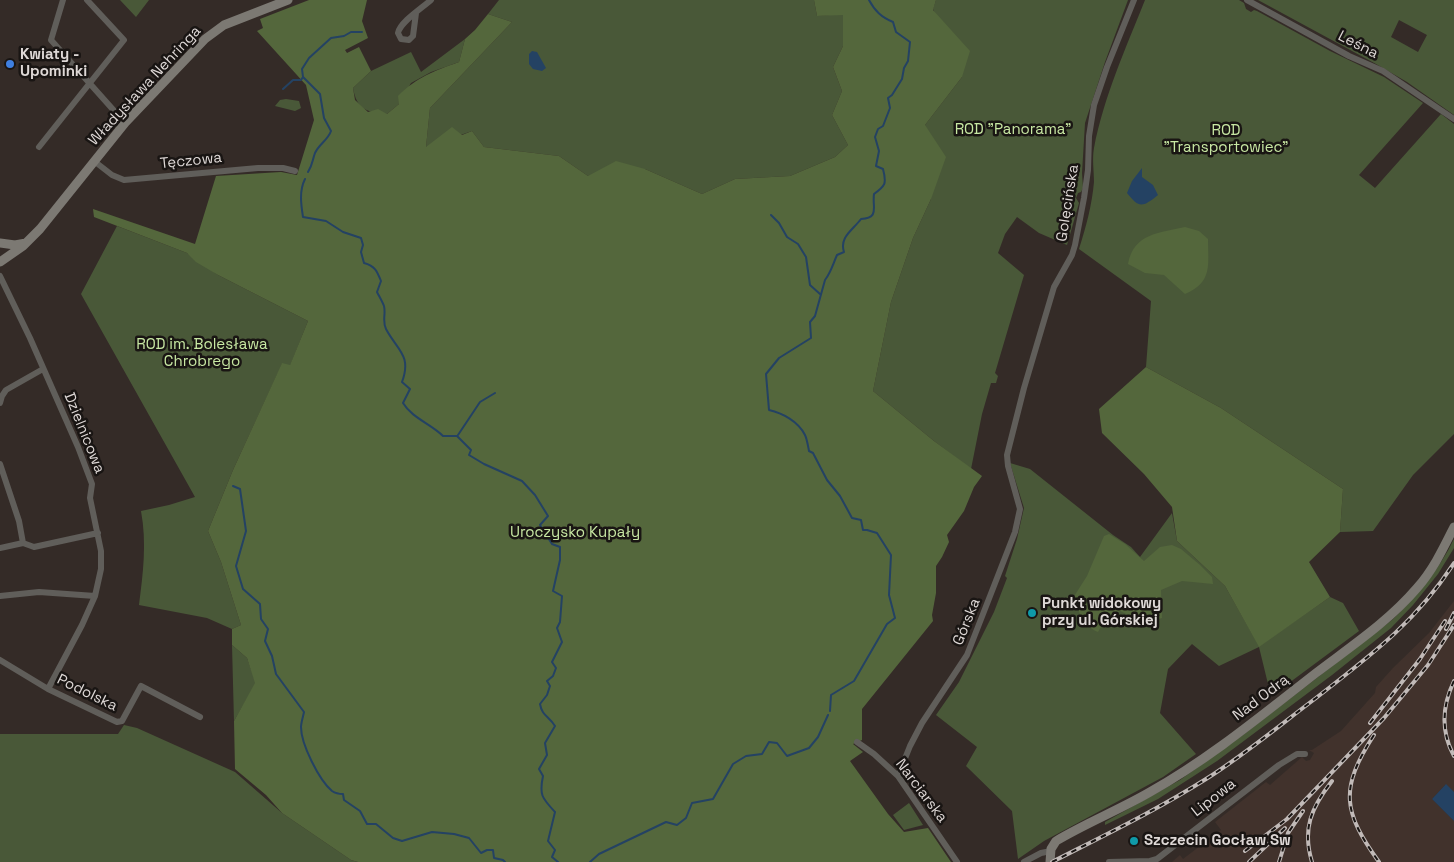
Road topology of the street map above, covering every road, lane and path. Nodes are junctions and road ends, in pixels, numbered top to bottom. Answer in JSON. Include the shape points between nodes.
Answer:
{"nodes":[{"id":1,"x":63,"y":0,"type":"edge"},
{"id":2,"x":87,"y":0,"type":"edge"},
{"id":3,"x":288,"y":0,"type":"edge"},
{"id":4,"x":431,"y":0,"type":"edge"},
{"id":5,"x":1134,"y":0,"type":"edge"},
{"id":6,"x":1247,"y":0,"type":"edge"},
{"id":7,"x":416,"y":13,"type":"dead end"},
{"id":8,"x":89,"y":83,"type":"junction"},
{"id":9,"x":1454,"y":119,"type":"edge"},
{"id":10,"x":125,"y":123,"type":"junction"},
{"id":11,"x":39,"y":146,"type":"dead end"},
{"id":12,"x":94,"y":161,"type":"junction"},
{"id":13,"x":295,"y":171,"type":"dead end"},
{"id":14,"x":4,"y":243,"type":"edge"},
{"id":15,"x":26,"y":243,"type":"junction"},
{"id":16,"x":13,"y":253,"type":"junction"},
{"id":17,"x":0,"y":262,"type":"edge"},
{"id":18,"x":0,"y":276,"type":"edge"},
{"id":19,"x":43,"y":368,"type":"junction"},
{"id":20,"x":0,"y":403,"type":"edge"},
{"id":21,"x":0,"y":464,"type":"edge"},
{"id":22,"x":1008,"y":466,"type":"joint"},
{"id":23,"x":1454,"y":527,"type":"edge"},
{"id":24,"x":98,"y":533,"type":"junction"},
{"id":25,"x":23,"y":543,"type":"junction"},
{"id":26,"x":0,"y":548,"type":"edge"},
{"id":27,"x":0,"y":596,"type":"edge"},
{"id":28,"x":95,"y":596,"type":"junction"},
{"id":29,"x":0,"y":660,"type":"edge"},
{"id":30,"x":48,"y":689,"type":"junction"},
{"id":31,"x":200,"y":718,"type":"dead end"},
{"id":32,"x":857,"y":742,"type":"dead end"},
{"id":33,"x":1304,"y":754,"type":"dead end"},
{"id":34,"x":898,"y":776,"type":"junction"},
{"id":35,"x":1051,"y":851,"type":"junction"},
{"id":36,"x":958,"y":862,"type":"edge"},
{"id":37,"x":1024,"y":862,"type":"edge"},
{"id":38,"x":1050,"y":862,"type":"edge"},
{"id":39,"x":1108,"y":862,"type":"edge"}],
"edges":[{"from":1,"to":8,"type":"street","via":[[51,40]]},
{"from":2,"to":8,"type":"street","via":[[124,40]]},
{"from":3,"to":10,"type":"street","name":"Władysława Nehringa","via":[[214,31]]},
{"from":4,"to":7,"type":"street"},
{"from":5,"to":22,"type":"street","name":"Golęcińska","via":[[1094,105],[1078,233],[1072,255],[1054,287],[1017,415],[1007,455]]},
{"from":6,"to":9,"type":"street","name":"Leśna","via":[[1349,56],[1383,70]]},
{"from":8,"to":10,"type":"street"},
{"from":8,"to":11,"type":"street"},
{"from":10,"to":12,"type":"street","name":"Władysława Nehringa"},
{"from":12,"to":13,"type":"street","name":"Tęczowa","via":[[124,180],[258,168]]},
{"from":12,"to":15,"type":"street","name":"Władysława Nehringa"},
{"from":14,"to":15,"type":"street"},
{"from":14,"to":16,"type":"street","via":[[13,248]]},
{"from":15,"to":16,"type":"street","name":"Władysława Nehringa"},
{"from":16,"to":17,"type":"street","name":"Władysława Nehringa"},
{"from":18,"to":19,"type":"street","name":"Dzielnicowa"},
{"from":19,"to":20,"type":"street","via":[[6,390]]},
{"from":19,"to":24,"type":"street","name":"Dzielnicowa","via":[[92,484],[90,498]]},
{"from":21,"to":25,"type":"street"},
{"from":22,"to":34,"type":"street","name":"Górska","via":[[1020,509],[1015,532],[967,655],[922,723]]},
{"from":23,"to":35,"type":"street","name":"Nad Odrą","via":[[1435,564],[1401,606],[1193,766],[1140,798],[1058,840]]},
{"from":24,"to":25,"type":"street","via":[[34,547]]},
{"from":24,"to":28,"type":"street","name":"Dzielnicowa","via":[[102,550]]},
{"from":25,"to":26,"type":"street"},
{"from":27,"to":28,"type":"street","via":[[39,592]]},
{"from":28,"to":30,"type":"street","name":"Dzielnicowa"},
{"from":29,"to":30,"type":"street","name":"Podolska"},
{"from":30,"to":31,"type":"street","name":"Podolska","via":[[120,722],[143,686]]},
{"from":32,"to":34,"type":"street","name":"Narciarska"},
{"from":33,"to":39,"type":"street","name":"Lipowa","via":[[1297,754],[1279,766],[1157,859]]},
{"from":34,"to":36,"type":"street","name":"Narciarska"},
{"from":35,"to":37,"type":"street"},
{"from":35,"to":38,"type":"street"}]}
